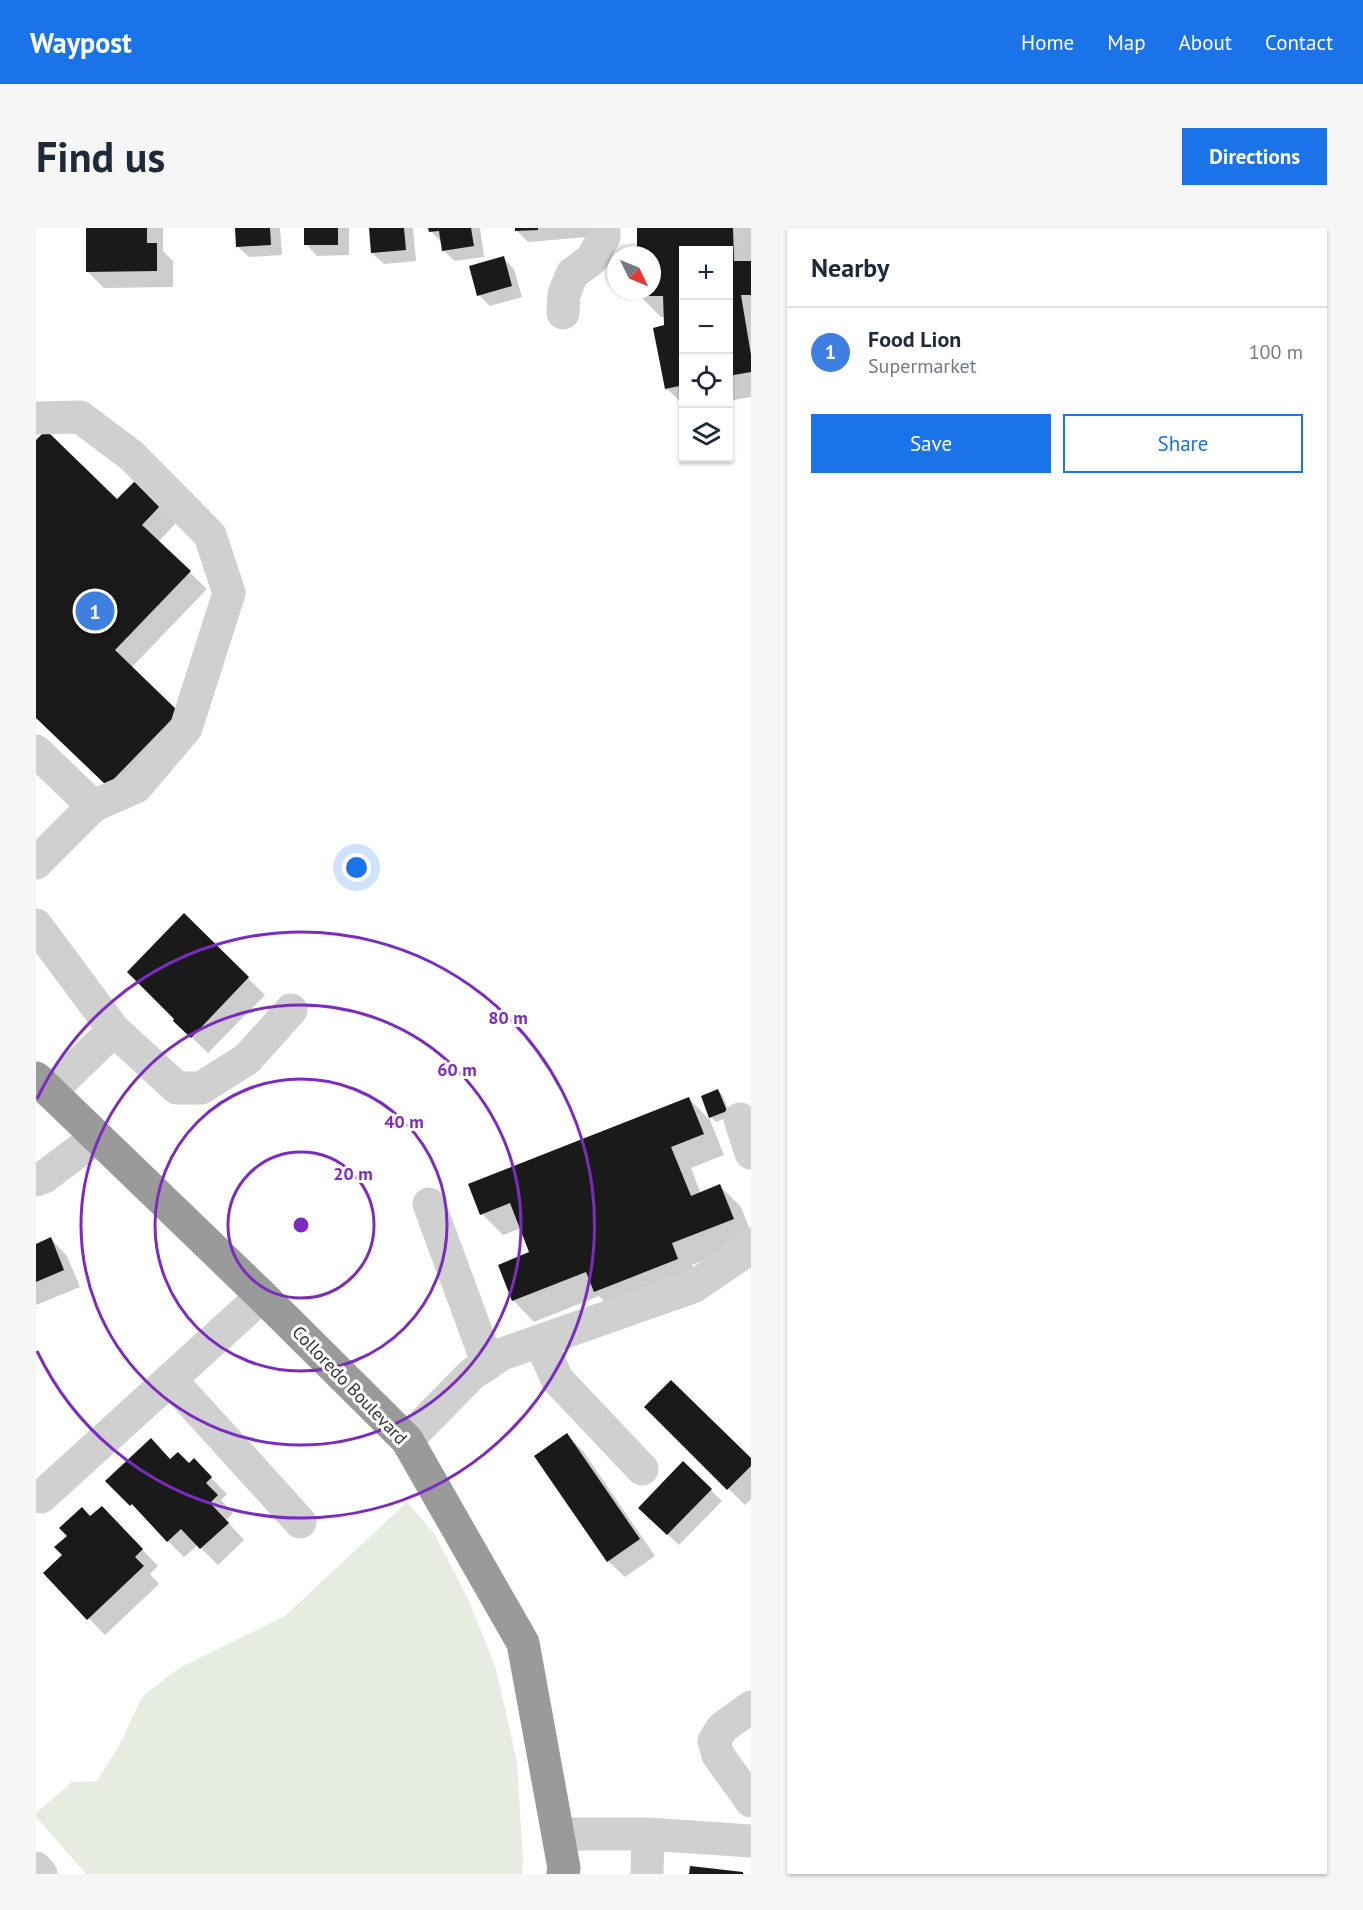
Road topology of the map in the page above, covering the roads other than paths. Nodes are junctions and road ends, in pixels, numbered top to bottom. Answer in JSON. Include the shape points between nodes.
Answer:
{"nodes":[{"id":1,"x":604,"y":228,"type":"edge"},
{"id":2,"x":563,"y":314,"type":"dead end"},
{"id":3,"x":36,"y":418,"type":"edge"},
{"id":4,"x":36,"y":751,"type":"edge"},
{"id":5,"x":93,"y":806,"type":"junction"},
{"id":6,"x":36,"y":864,"type":"edge"},
{"id":7,"x":36,"y":925,"type":"edge"},
{"id":8,"x":291,"y":1010,"type":"dead end"},
{"id":9,"x":114,"y":1029,"type":"junction"},
{"id":10,"x":43,"y":1085,"type":"edge"},
{"id":11,"x":740,"y":1119,"type":"dead end"},
{"id":12,"x":96,"y":1138,"type":"junction"},
{"id":13,"x":751,"y":1152,"type":"edge"},
{"id":14,"x":36,"y":1180,"type":"edge"},
{"id":15,"x":429,"y":1204,"type":"dead end"},
{"id":16,"x":751,"y":1244,"type":"edge"},
{"id":17,"x":262,"y":1296,"type":"junction"},
{"id":18,"x":540,"y":1341,"type":"junction"},
{"id":19,"x":488,"y":1364,"type":"junction"},
{"id":20,"x":170,"y":1379,"type":"junction"},
{"id":21,"x":406,"y":1440,"type":"junction"},
{"id":22,"x":642,"y":1469,"type":"dead end"},
{"id":23,"x":42,"y":1497,"type":"dead end"},
{"id":24,"x":300,"y":1522,"type":"dead end"},
{"id":25,"x":751,"y":1707,"type":"edge"},
{"id":26,"x":751,"y":1802,"type":"edge"},
{"id":27,"x":558,"y":1834,"type":"junction"},
{"id":28,"x":648,"y":1834,"type":"junction"},
{"id":29,"x":751,"y":1841,"type":"edge"},
{"id":30,"x":36,"y":1868,"type":"edge"},
{"id":31,"x":41,"y":1874,"type":"edge"},
{"id":32,"x":563,"y":1874,"type":"edge"},
{"id":33,"x":647,"y":1874,"type":"edge"}],
"edges":[{"from":1,"to":2,"type":"street","via":[[604,237],[592,259],[572,274],[564,294]]},
{"from":3,"to":5,"type":"street","via":[[80,417],[132,456],[210,535],[229,592],[186,728],[136,787]]},
{"from":4,"to":5,"type":"street"},
{"from":5,"to":6,"type":"street"},
{"from":7,"to":9,"type":"street"},
{"from":8,"to":9,"type":"street","via":[[248,1059],[201,1088],[177,1088]]},
{"from":9,"to":10,"type":"street"},
{"from":10,"to":12,"type":"highway","name":"Colloredo Boulevard"},
{"from":11,"to":13,"type":"street"},
{"from":12,"to":14,"type":"street"},
{"from":12,"to":17,"type":"highway","name":"Colloredo Boulevard"},
{"from":15,"to":19,"type":"street"},
{"from":16,"to":18,"type":"street","via":[[693,1287]]},
{"from":17,"to":20,"type":"street"},
{"from":17,"to":21,"type":"highway","name":"Colloredo Boulevard"},
{"from":18,"to":19,"type":"street","via":[[502,1354]]},
{"from":18,"to":22,"type":"street","via":[[557,1378]]},
{"from":19,"to":21,"type":"street","via":[[472,1374]]},
{"from":20,"to":23,"type":"street"},
{"from":20,"to":24,"type":"street"},
{"from":21,"to":27,"type":"highway","name":"Colloredo Boulevard","via":[[523,1643]]},
{"from":25,"to":26,"type":"street","via":[[722,1728],[714,1741],[718,1755]]},
{"from":27,"to":28,"type":"street"},
{"from":27,"to":32,"type":"highway","name":"Colloredo Boulevard"},
{"from":28,"to":29,"type":"street"},
{"from":28,"to":33,"type":"street"},
{"from":30,"to":31,"type":"street"}]}
